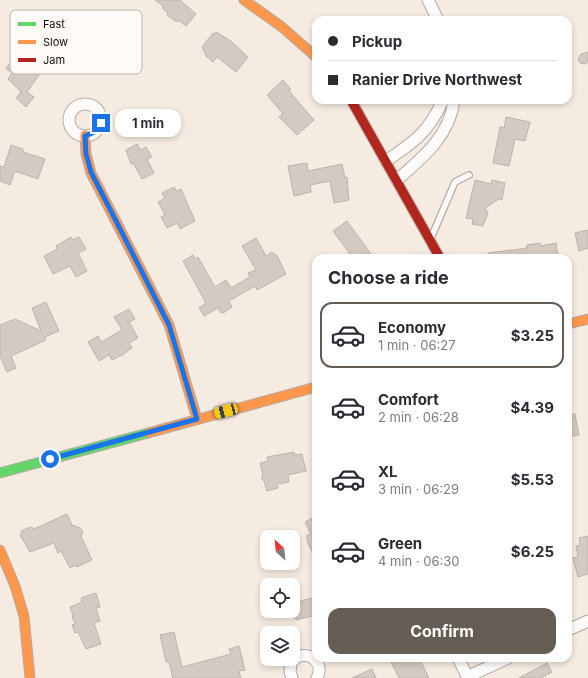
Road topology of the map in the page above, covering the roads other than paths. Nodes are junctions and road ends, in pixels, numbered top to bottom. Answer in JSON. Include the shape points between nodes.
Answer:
{"nodes":[{"id":1,"x":244,"y":0,"type":"edge"},
{"id":2,"x":428,"y":0,"type":"edge"},
{"id":3,"x":436,"y":16,"type":"edge"},
{"id":4,"x":312,"y":53,"type":"edge"},
{"id":5,"x":353,"y":104,"type":"edge"},
{"id":6,"x":441,"y":104,"type":"edge"},
{"id":7,"x":453,"y":104,"type":"edge"},
{"id":8,"x":85,"y":136,"type":"dead end"},
{"id":9,"x":386,"y":161,"type":"junction"},
{"id":10,"x":469,"y":175,"type":"dead end"},
{"id":11,"x":397,"y":180,"type":"junction"},
{"id":12,"x":430,"y":240,"type":"junction"},
{"id":13,"x":438,"y":254,"type":"edge"},
{"id":14,"x":588,"y":319,"type":"edge"},
{"id":15,"x":572,"y":323,"type":"edge"},
{"id":16,"x":312,"y":388,"type":"edge"},
{"id":17,"x":197,"y":419,"type":"junction"},
{"id":18,"x":0,"y":473,"type":"edge"},
{"id":19,"x":0,"y":550,"type":"edge"},
{"id":20,"x":588,"y":621,"type":"edge"},
{"id":21,"x":572,"y":628,"type":"edge"},
{"id":22,"x":312,"y":657,"type":"edge"},
{"id":23,"x":318,"y":662,"type":"edge"},
{"id":24,"x":460,"y":662,"type":"edge"},
{"id":25,"x":500,"y":662,"type":"edge"},
{"id":26,"x":30,"y":678,"type":"edge"},
{"id":27,"x":292,"y":678,"type":"edge"},
{"id":28,"x":317,"y":678,"type":"edge"},
{"id":29,"x":468,"y":678,"type":"edge"}],
"edges":[{"from":1,"to":4,"type":"street","via":[[282,26]]},
{"from":2,"to":3,"type":"street"},
{"from":5,"to":9,"type":"street"},
{"from":6,"to":9,"type":"street","via":[[436,116],[417,140]]},
{"from":7,"to":11,"type":"street","via":[[450,116],[435,144]]},
{"from":8,"to":17,"type":"street","via":[[91,172],[169,325]]},
{"from":9,"to":11,"type":"street"},
{"from":10,"to":12,"type":"lane","via":[[455,182]]},
{"from":11,"to":12,"type":"street"},
{"from":12,"to":13,"type":"street"},
{"from":14,"to":15,"type":"street"},
{"from":16,"to":17,"type":"street"},
{"from":17,"to":18,"type":"street"},
{"from":19,"to":26,"type":"street","via":[[22,608]]},
{"from":20,"to":21,"type":"street"},
{"from":22,"to":27,"type":"street","via":[[306,655],[294,659],[290,668]]},
{"from":23,"to":28,"type":"street","via":[[320,670]]},
{"from":24,"to":29,"type":"street"},
{"from":25,"to":29,"type":"street"}]}
